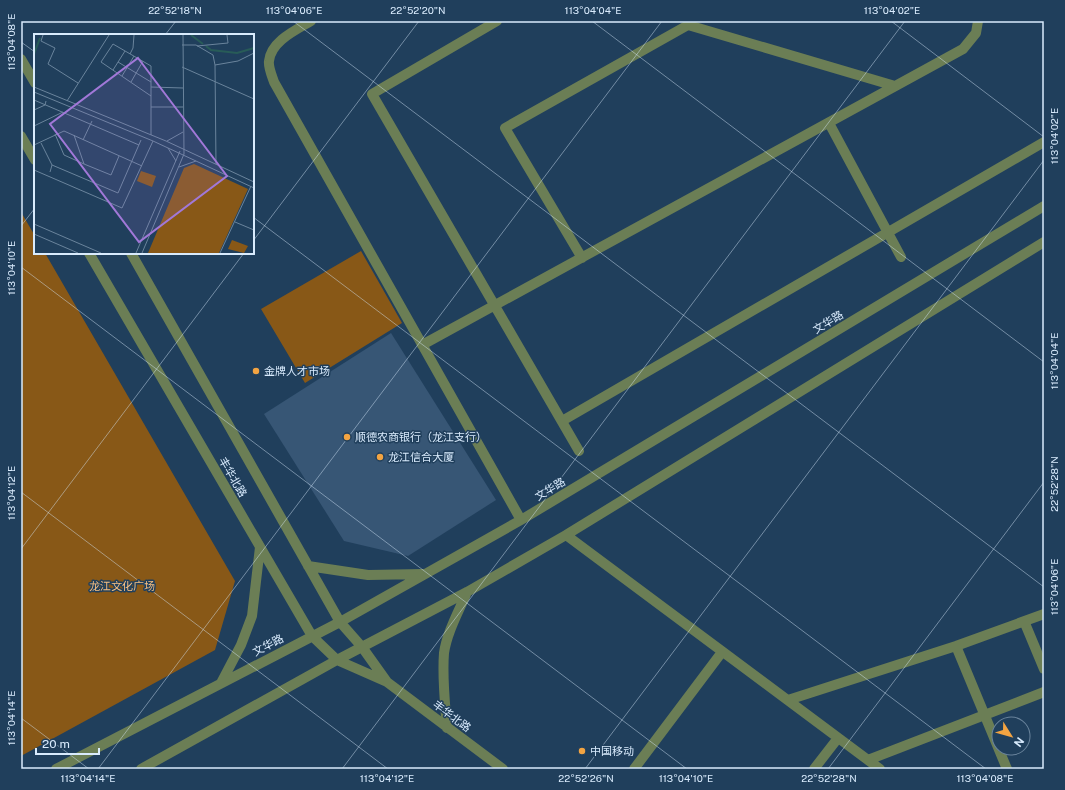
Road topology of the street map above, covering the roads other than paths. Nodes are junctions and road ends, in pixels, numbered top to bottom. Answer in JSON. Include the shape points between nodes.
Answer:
{"nodes":[{"id":1,"x":312,"y":21,"type":"edge"},
{"id":2,"x":497,"y":21,"type":"edge"},
{"id":3,"x":978,"y":21,"type":"edge"},
{"id":4,"x":691,"y":23,"type":"edge"},
{"id":5,"x":21,"y":59,"type":"edge"},
{"id":6,"x":34,"y":81,"type":"edge"},
{"id":7,"x":895,"y":86,"type":"junction"},
{"id":8,"x":829,"y":123,"type":"junction"},
{"id":9,"x":21,"y":136,"type":"edge"},
{"id":10,"x":1044,"y":142,"type":"edge"},
{"id":11,"x":34,"y":158,"type":"edge"},
{"id":12,"x":1044,"y":206,"type":"edge"},
{"id":13,"x":888,"y":232,"type":"junction"},
{"id":14,"x":1044,"y":242,"type":"edge"},
{"id":15,"x":90,"y":254,"type":"edge"},
{"id":16,"x":132,"y":254,"type":"edge"},
{"id":17,"x":901,"y":257,"type":"dead end"},
{"id":18,"x":582,"y":258,"type":"junction"},
{"id":19,"x":495,"y":306,"type":"junction"},
{"id":20,"x":422,"y":345,"type":"junction"},
{"id":21,"x":562,"y":421,"type":"junction"},
{"id":22,"x":579,"y":451,"type":"dead end"},
{"id":23,"x":521,"y":520,"type":"junction"},
{"id":24,"x":566,"y":535,"type":"junction"},
{"id":25,"x":260,"y":547,"type":"junction"},
{"id":26,"x":308,"y":566,"type":"junction"},
{"id":27,"x":425,"y":574,"type":"junction"},
{"id":28,"x":467,"y":592,"type":"junction"},
{"id":29,"x":1044,"y":614,"type":"edge"},
{"id":30,"x":1024,"y":621,"type":"junction"},
{"id":31,"x":340,"y":622,"type":"junction"},
{"id":32,"x":312,"y":636,"type":"junction"},
{"id":33,"x":956,"y":646,"type":"junction"},
{"id":34,"x":362,"y":647,"type":"junction"},
{"id":35,"x":722,"y":652,"type":"junction"},
{"id":36,"x":337,"y":660,"type":"junction"},
{"id":37,"x":1044,"y":669,"type":"edge"},
{"id":38,"x":387,"y":682,"type":"junction"},
{"id":39,"x":221,"y":684,"type":"junction"},
{"id":40,"x":1044,"y":692,"type":"edge"},
{"id":41,"x":788,"y":700,"type":"junction"},
{"id":42,"x":984,"y":715,"type":"junction"},
{"id":43,"x":447,"y":728,"type":"junction"},
{"id":44,"x":838,"y":738,"type":"junction"},
{"id":45,"x":868,"y":760,"type":"junction"},
{"id":46,"x":56,"y":769,"type":"edge"},
{"id":47,"x":141,"y":769,"type":"edge"},
{"id":48,"x":503,"y":769,"type":"edge"},
{"id":49,"x":634,"y":769,"type":"edge"},
{"id":50,"x":814,"y":769,"type":"edge"},
{"id":51,"x":880,"y":769,"type":"edge"},
{"id":52,"x":1007,"y":769,"type":"edge"}],
"edges":[{"from":1,"to":20,"type":"street","via":[[287,35],[271,52],[268,62],[274,82]]},
{"from":2,"to":19,"type":"street","via":[[372,94]]},
{"from":3,"to":7,"type":"street","via":[[976,33],[963,49]]},
{"from":4,"to":7,"type":"street"},
{"from":4,"to":18,"type":"street","via":[[505,128]]},
{"from":5,"to":6,"type":"street"},
{"from":7,"to":8,"type":"street"},
{"from":8,"to":13,"type":"street"},
{"from":8,"to":18,"type":"street"},
{"from":9,"to":11,"type":"street"},
{"from":10,"to":13,"type":"street"},
{"from":12,"to":23,"type":"street","name":"文华路"},
{"from":13,"to":17,"type":"street"},
{"from":13,"to":21,"type":"street"},
{"from":14,"to":24,"type":"street"},
{"from":15,"to":25,"type":"street","name":"丰华北路"},
{"from":16,"to":26,"type":"street","name":"丰华北路"},
{"from":18,"to":19,"type":"street"},
{"from":19,"to":20,"type":"street"},
{"from":19,"to":21,"type":"street"},
{"from":20,"to":23,"type":"street"},
{"from":21,"to":22,"type":"street"},
{"from":23,"to":27,"type":"street","name":"文华路"},
{"from":24,"to":28,"type":"street"},
{"from":24,"to":35,"type":"street"},
{"from":25,"to":32,"type":"street","name":"丰华北路"},
{"from":25,"to":39,"type":"street","via":[[252,616],[241,645]]},
{"from":26,"to":27,"type":"street","via":[[368,575]]},
{"from":26,"to":31,"type":"street","name":"丰华北路"},
{"from":27,"to":31,"type":"street","name":"文华路"},
{"from":28,"to":34,"type":"street"},
{"from":28,"to":43,"type":"street","via":[[444,652]]},
{"from":29,"to":30,"type":"street"},
{"from":30,"to":33,"type":"street"},
{"from":30,"to":37,"type":"street"},
{"from":31,"to":32,"type":"street","name":"文华路"},
{"from":31,"to":34,"type":"street","name":"丰华北路"},
{"from":32,"to":36,"type":"street","name":"丰华北路"},
{"from":32,"to":39,"type":"street","name":"文华路"},
{"from":33,"to":41,"type":"street"},
{"from":33,"to":42,"type":"street"},
{"from":34,"to":36,"type":"street"},
{"from":34,"to":38,"type":"street","name":"丰华北路"},
{"from":35,"to":41,"type":"street"},
{"from":35,"to":49,"type":"street"},
{"from":36,"to":38,"type":"street","name":"丰华北路"},
{"from":36,"to":47,"type":"street"},
{"from":38,"to":43,"type":"street","name":"丰华北路"},
{"from":39,"to":46,"type":"street","name":"文华路"},
{"from":40,"to":42,"type":"street"},
{"from":41,"to":44,"type":"street"},
{"from":42,"to":45,"type":"street"},
{"from":42,"to":52,"type":"street"},
{"from":43,"to":48,"type":"street","name":"丰华北路"},
{"from":44,"to":45,"type":"street"},
{"from":44,"to":50,"type":"street"},
{"from":45,"to":51,"type":"street"}]}
